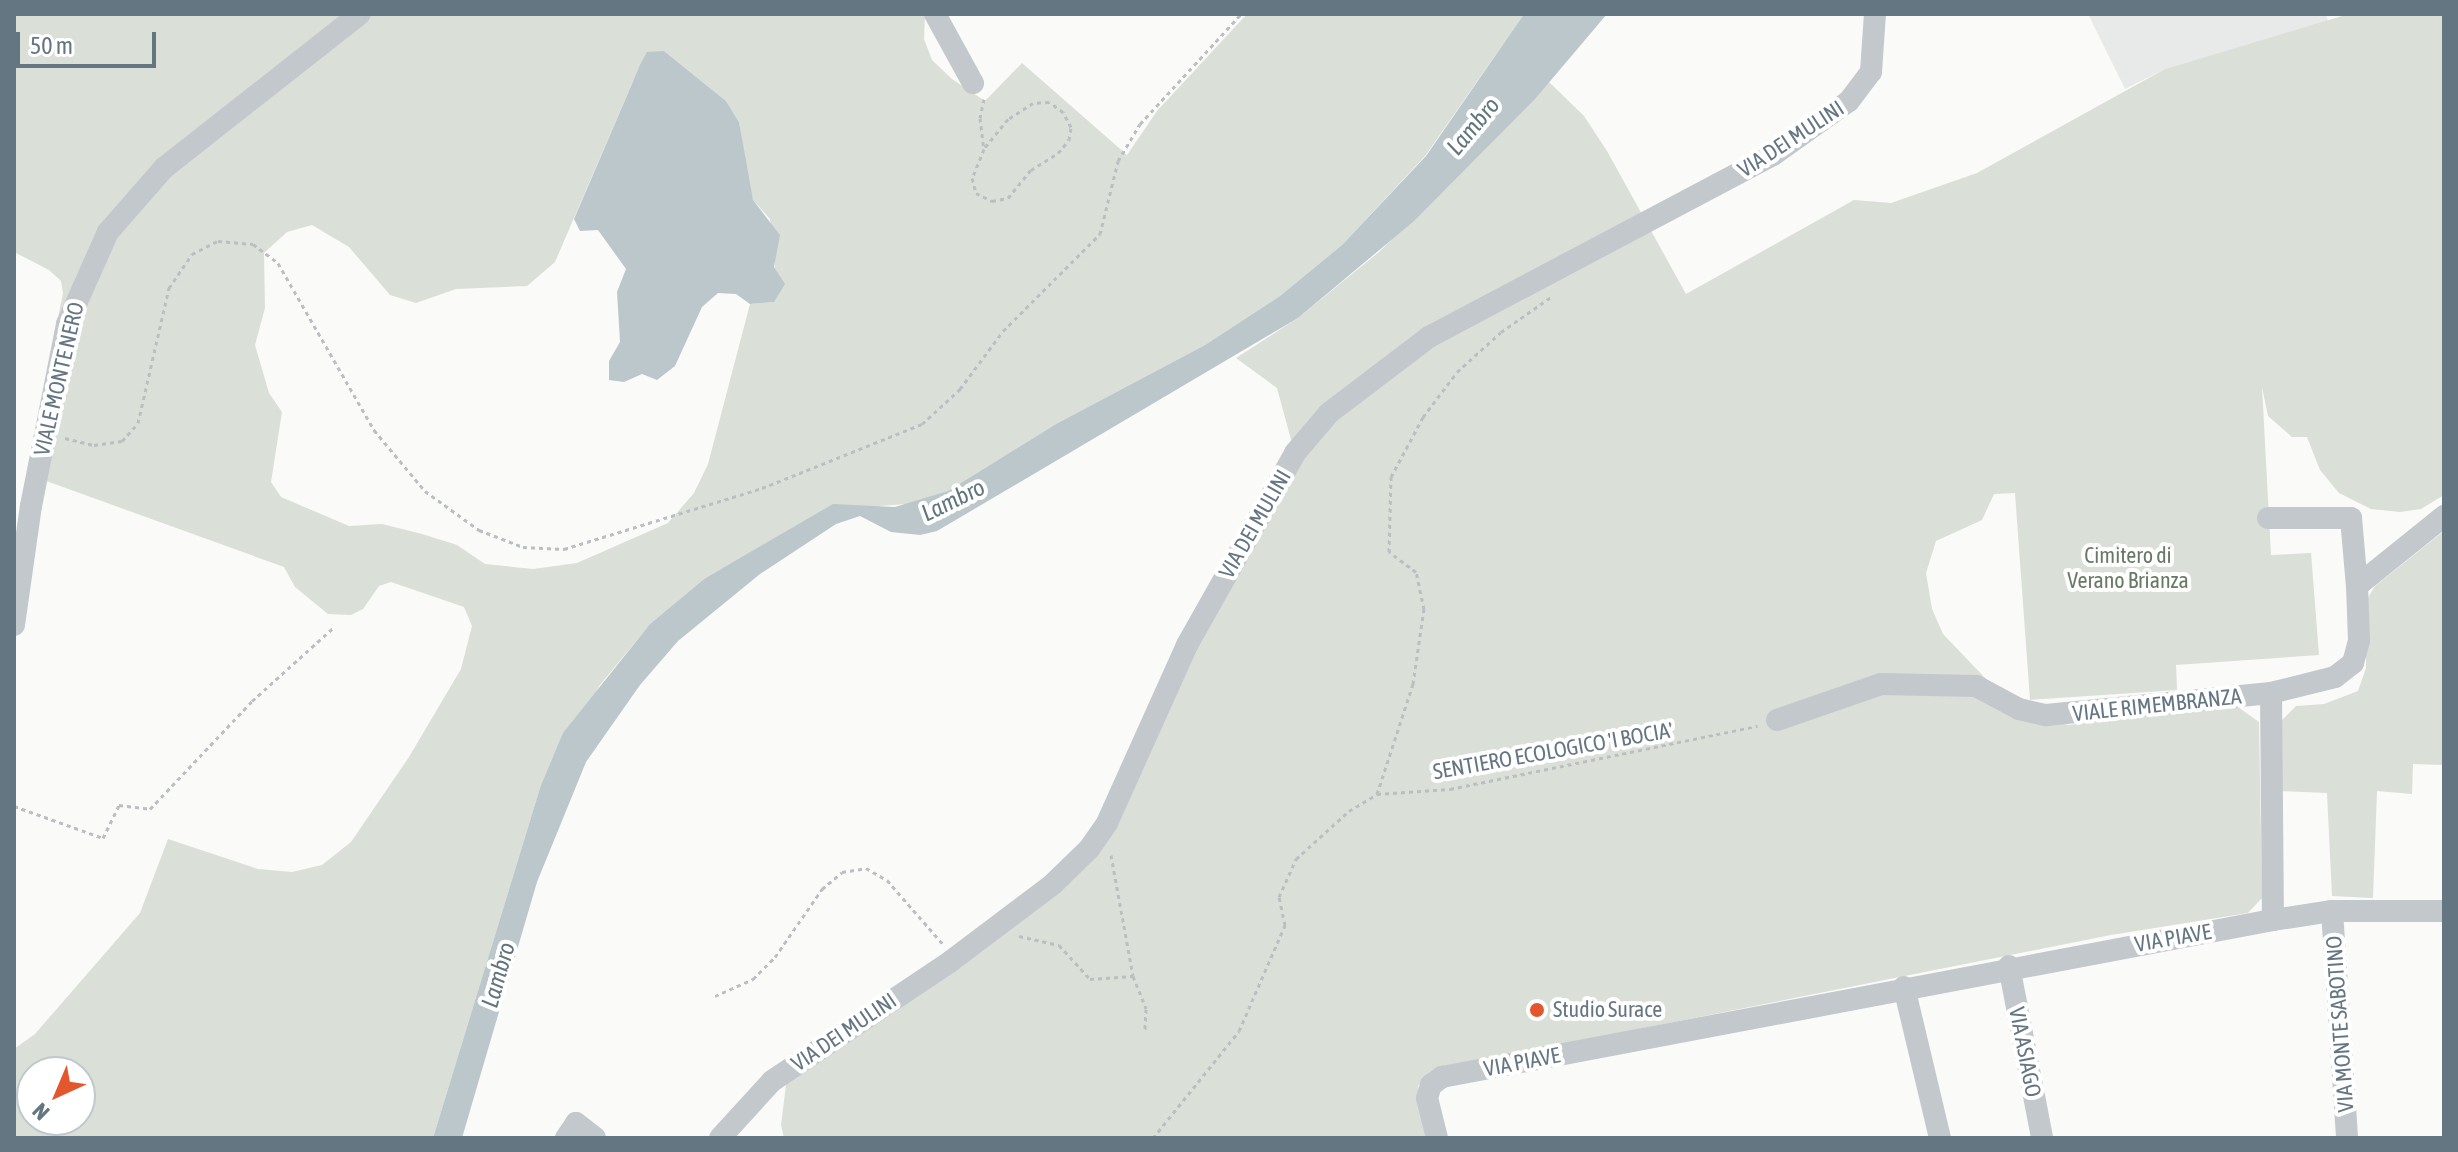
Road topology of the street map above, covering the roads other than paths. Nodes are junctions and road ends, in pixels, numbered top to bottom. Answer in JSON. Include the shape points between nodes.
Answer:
{"nodes":[{"id":1,"x":360,"y":14,"type":"edge"},
{"id":2,"x":935,"y":14,"type":"edge"},
{"id":3,"x":1875,"y":14,"type":"edge"},
{"id":4,"x":973,"y":83,"type":"road end"},
{"id":5,"x":22,"y":506,"type":"edge"},
{"id":6,"x":2444,"y":516,"type":"edge"},
{"id":7,"x":2268,"y":518,"type":"dead end"},
{"id":8,"x":2357,"y":586,"type":"junction"},
{"id":9,"x":14,"y":625,"type":"edge"},
{"id":10,"x":2271,"y":693,"type":"junction"},
{"id":11,"x":1777,"y":720,"type":"road end"},
{"id":12,"x":2332,"y":911,"type":"junction"},
{"id":13,"x":2444,"y":911,"type":"edge"},
{"id":14,"x":2273,"y":920,"type":"junction"},
{"id":15,"x":2009,"y":966,"type":"junction"},
{"id":16,"x":1904,"y":987,"type":"junction"},
{"id":17,"x":566,"y":1138,"type":"edge"},
{"id":18,"x":595,"y":1138,"type":"edge"},
{"id":19,"x":720,"y":1138,"type":"edge"},
{"id":20,"x":1437,"y":1138,"type":"edge"},
{"id":21,"x":1940,"y":1138,"type":"edge"},
{"id":22,"x":2042,"y":1138,"type":"edge"},
{"id":23,"x":2347,"y":1138,"type":"edge"}],
"edges":[{"from":1,"to":5,"type":"street","name":"VIALE MONTE NERO","via":[[164,168],[130,202],[88,268],[67,324],[45,432]]},
{"from":2,"to":4,"type":"street"},
{"from":3,"to":19,"type":"street","name":"VIA DEI MULINI","via":[[1871,72],[1849,101],[1773,155],[1429,337],[1329,413],[1295,453],[1187,645],[1107,823],[1053,884],[951,961],[772,1081]]},
{"from":5,"to":9,"type":"street","name":"VIALE MONTE NERO"},
{"from":6,"to":8,"type":"street"},
{"from":7,"to":8,"type":"street","name":"VIALE RIMEMBRANZA","via":[[2351,518]]},
{"from":8,"to":10,"type":"street","name":"VIALE RIMEMBRANZA","via":[[2359,640],[2353,663],[2335,677]]},
{"from":10,"to":11,"type":"street","name":"VIALE RIMEMBRANZA","via":[[2046,715],[2019,709],[1976,686],[1881,684]]},
{"from":10,"to":14,"type":"street"},
{"from":12,"to":13,"type":"street","name":"VIA PIAVE"},
{"from":12,"to":14,"type":"street","name":"VIA PIAVE"},
{"from":12,"to":23,"type":"street","name":"VIA MONTE SABOTINO"},
{"from":14,"to":15,"type":"street","name":"VIA PIAVE"},
{"from":15,"to":16,"type":"street","name":"VIA PIAVE"},
{"from":15,"to":22,"type":"street","name":"VIA ASIAGO"},
{"from":16,"to":20,"type":"street","name":"VIA PIAVE","via":[[1442,1077],[1431,1085],[1427,1098]]},
{"from":16,"to":21,"type":"street"},
{"from":17,"to":18,"type":"street","via":[[576,1123]]}]}
